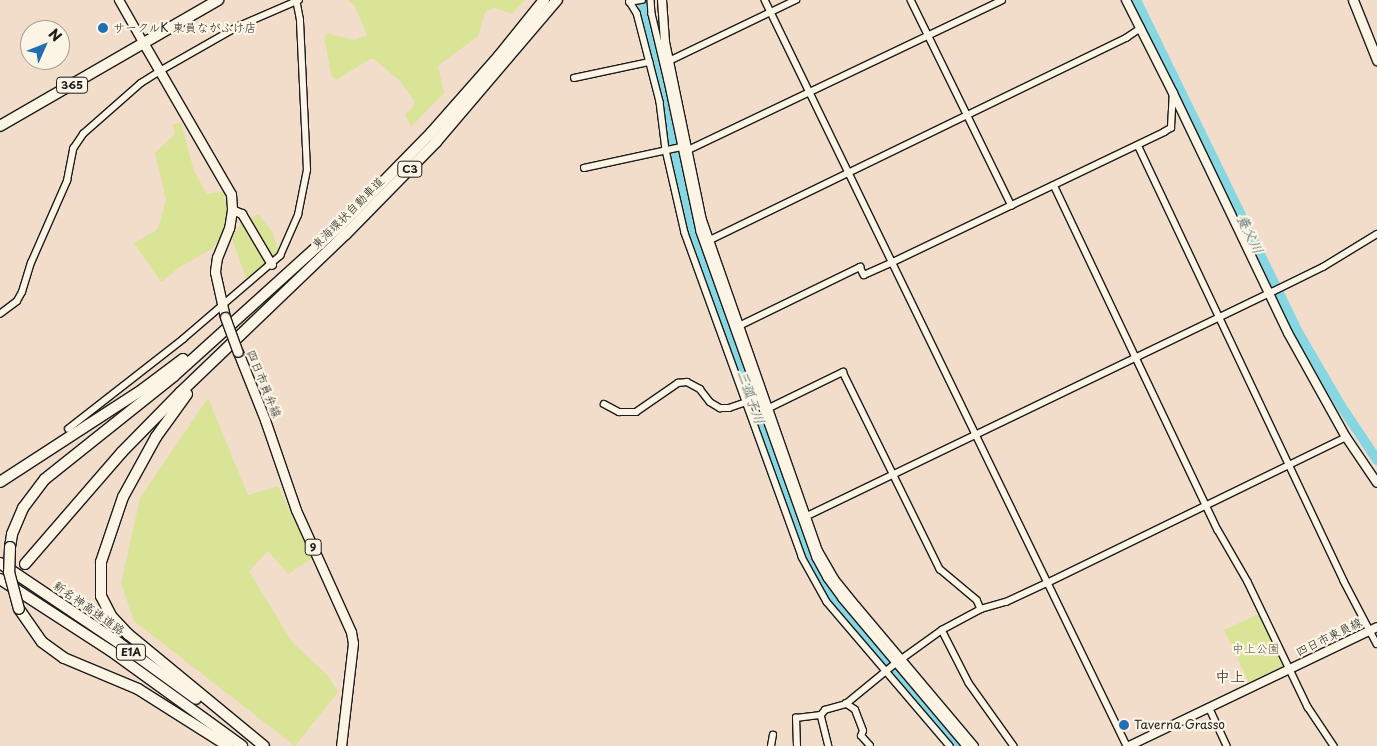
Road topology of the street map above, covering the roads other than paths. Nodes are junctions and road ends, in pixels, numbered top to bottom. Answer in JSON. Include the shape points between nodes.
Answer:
{"nodes":[{"id":1,"x":119,"y":0,"type":"edge"},
{"id":2,"x":218,"y":0,"type":"edge"},
{"id":3,"x":297,"y":0,"type":"edge"},
{"id":4,"x":544,"y":0,"type":"edge"},
{"id":5,"x":557,"y":0,"type":"edge"},
{"id":6,"x":642,"y":0,"type":"edge"},
{"id":7,"x":651,"y":0,"type":"edge"},
{"id":8,"x":662,"y":0,"type":"edge"},
{"id":9,"x":765,"y":0,"type":"edge"},
{"id":10,"x":796,"y":0,"type":"edge"},
{"id":11,"x":911,"y":0,"type":"edge"},
{"id":12,"x":1002,"y":0,"type":"edge"},
{"id":13,"x":1126,"y":0,"type":"edge"},
{"id":14,"x":1353,"y":0,"type":"edge"},
{"id":15,"x":631,"y":1,"type":"edge"},
{"id":16,"x":771,"y":12,"type":"junction"},
{"id":17,"x":1141,"y":28,"type":"junction"},
{"id":18,"x":928,"y":35,"type":"junction"},
{"id":19,"x":144,"y":44,"type":"junction"},
{"id":20,"x":1377,"y":60,"type":"edge"},
{"id":21,"x":669,"y":61,"type":"junction"},
{"id":22,"x":649,"y":62,"type":"junction"},
{"id":23,"x":160,"y":71,"type":"junction"},
{"id":24,"x":574,"y":78,"type":"dead end"},
{"id":25,"x":811,"y":92,"type":"junction"},
{"id":26,"x":1173,"y":92,"type":"junction"},
{"id":27,"x":968,"y":115,"type":"junction"},
{"id":28,"x":0,"y":126,"type":"edge"},
{"id":29,"x":1138,"y":145,"type":"junction"},
{"id":30,"x":666,"y":150,"type":"junction"},
{"id":31,"x":684,"y":150,"type":"junction"},
{"id":32,"x":584,"y":168,"type":"dead end"},
{"id":33,"x":849,"y":172,"type":"junction"},
{"id":34,"x":1054,"y":185,"type":"junction"},
{"id":35,"x":1012,"y":206,"type":"junction"},
{"id":36,"x":232,"y":210,"type":"junction"},
{"id":37,"x":1377,"y":234,"type":"edge"},
{"id":38,"x":708,"y":241,"type":"junction"},
{"id":39,"x":893,"y":262,"type":"junction"},
{"id":40,"x":272,"y":265,"type":"junction"},
{"id":41,"x":1271,"y":293,"type":"junction"},
{"id":42,"x":223,"y":313,"type":"junction"},
{"id":43,"x":0,"y":314,"type":"edge"},
{"id":44,"x":242,"y":315,"type":"junction"},
{"id":45,"x":1218,"y":317,"type":"junction"},
{"id":46,"x":250,"y":325,"type":"junction"},
{"id":47,"x":739,"y":326,"type":"junction"},
{"id":48,"x":1137,"y":359,"type":"junction"},
{"id":49,"x":758,"y":398,"type":"junction"},
{"id":50,"x":745,"y":403,"type":"junction"},
{"id":51,"x":604,"y":404,"type":"dead end"},
{"id":52,"x":766,"y":410,"type":"junction"},
{"id":53,"x":68,"y":429,"type":"dead end"},
{"id":54,"x":976,"y":435,"type":"junction"},
{"id":55,"x":1346,"y":437,"type":"junction"},
{"id":56,"x":1288,"y":465,"type":"junction"},
{"id":57,"x":894,"y":475,"type":"junction"},
{"id":58,"x":0,"y":482,"type":"edge"},
{"id":59,"x":1377,"y":484,"type":"edge"},
{"id":60,"x":1206,"y":505,"type":"junction"},
{"id":61,"x":804,"y":518,"type":"junction"},
{"id":62,"x":0,"y":563,"type":"edge"},
{"id":63,"x":25,"y":564,"type":"dead end"},
{"id":64,"x":0,"y":579,"type":"edge"},
{"id":65,"x":1047,"y":583,"type":"junction"},
{"id":66,"x":981,"y":609,"type":"junction"},
{"id":67,"x":1374,"y":628,"type":"edge"},
{"id":68,"x":942,"y":630,"type":"junction"},
{"id":69,"x":1377,"y":644,"type":"edge"},
{"id":70,"x":898,"y":661,"type":"junction"},
{"id":71,"x":1290,"y":668,"type":"junction"},
{"id":72,"x":886,"y":671,"type":"junction"},
{"id":73,"x":846,"y":704,"type":"junction"},
{"id":74,"x":1209,"y":708,"type":"junction"},
{"id":75,"x":821,"y":715,"type":"junction"},
{"id":76,"x":774,"y":735,"type":"dead end"},
{"id":77,"x":228,"y":746,"type":"edge"},
{"id":78,"x":242,"y":746,"type":"edge"},
{"id":79,"x":259,"y":746,"type":"edge"},
{"id":80,"x":264,"y":746,"type":"edge"},
{"id":81,"x":341,"y":746,"type":"edge"},
{"id":82,"x":771,"y":746,"type":"edge"},
{"id":83,"x":797,"y":746,"type":"edge"},
{"id":84,"x":829,"y":746,"type":"edge"},
{"id":85,"x":870,"y":746,"type":"edge"},
{"id":86,"x":950,"y":746,"type":"edge"},
{"id":87,"x":966,"y":746,"type":"edge"},
{"id":88,"x":974,"y":746,"type":"edge"},
{"id":89,"x":1014,"y":746,"type":"edge"},
{"id":90,"x":1128,"y":746,"type":"edge"},
{"id":91,"x":1227,"y":746,"type":"edge"},
{"id":92,"x":1334,"y":746,"type":"edge"}],
"edges":[{"from":1,"to":19,"type":"street"},
{"from":2,"to":19,"type":"highway","number":"365"},
{"from":3,"to":23,"type":"street","via":[[239,26]]},
{"from":3,"to":40,"type":"street","via":[[307,170],[298,215],[280,256]]},
{"from":4,"to":44,"type":"highway","name":"東海環状自動車道","number":"C3","via":[[482,75],[382,185]]},
{"from":5,"to":46,"type":"highway","name":"東海環状自動車道","number":"C3","via":[[436,142]]},
{"from":6,"to":15,"type":"street"},
{"from":7,"to":31,"type":"street"},
{"from":8,"to":21,"type":"street"},
{"from":9,"to":16,"type":"street"},
{"from":10,"to":16,"type":"street"},
{"from":11,"to":18,"type":"street"},
{"from":12,"to":18,"type":"street"},
{"from":13,"to":17,"type":"street"},
{"from":14,"to":20,"type":"main road"},
{"from":15,"to":22,"type":"street"},
{"from":16,"to":21,"type":"street"},
{"from":16,"to":25,"type":"street"},
{"from":17,"to":26,"type":"street"},
{"from":17,"to":27,"type":"street"},
{"from":18,"to":25,"type":"street"},
{"from":18,"to":27,"type":"street"},
{"from":19,"to":23,"type":"main road","name":"四日市員弁線","number":"9"},
{"from":19,"to":28,"type":"highway","number":"365"},
{"from":21,"to":31,"type":"street"},
{"from":22,"to":24,"type":"street"},
{"from":22,"to":30,"type":"street","via":[[660,102]]},
{"from":23,"to":36,"type":"main road","name":"四日市員弁線","number":"9","via":[[231,194]]},
{"from":23,"to":43,"type":"street","via":[[77,142],[67,181],[30,263],[22,292],[17,301]]},
{"from":25,"to":31,"type":"street"},
{"from":25,"to":33,"type":"street"},
{"from":26,"to":29,"type":"street","via":[[1171,128]]},
{"from":26,"to":41,"type":"street"},
{"from":27,"to":33,"type":"street"},
{"from":27,"to":35,"type":"street"},
{"from":29,"to":34,"type":"street"},
{"from":29,"to":45,"type":"street"},
{"from":30,"to":31,"type":"street"},
{"from":30,"to":32,"type":"street"},
{"from":30,"to":50,"type":"street","via":[[685,233]]},
{"from":31,"to":38,"type":"street"},
{"from":31,"to":49,"type":"street","via":[[700,232]]},
{"from":33,"to":38,"type":"street"},
{"from":33,"to":39,"type":"street"},
{"from":34,"to":35,"type":"street"},
{"from":34,"to":48,"type":"street"},
{"from":35,"to":39,"type":"street"},
{"from":36,"to":40,"type":"street","via":[[242,214]]},
{"from":36,"to":42,"type":"main road","name":"四日市員弁線","number":"9","via":[[229,228],[217,257],[216,285]]},
{"from":37,"to":41,"type":"street","via":[[1323,267]]},
{"from":38,"to":47,"type":"street"},
{"from":39,"to":47,"type":"street","via":[[864,275],[860,267]]},
{"from":39,"to":54,"type":"street"},
{"from":40,"to":42,"type":"street"},
{"from":41,"to":45,"type":"street"},
{"from":41,"to":55,"type":"street","via":[[1288,333]]},
{"from":42,"to":53,"type":"street"},
{"from":42,"to":81,"type":"main road","name":"四日市員弁線","number":"9","bridge":true,"via":[[296,510],[351,632],[353,643]]},
{"from":44,"to":58,"type":"highway","via":[[143,389]]},
{"from":44,"to":77,"type":"highway","bridge":true,"via":[[174,376],[46,479],[23,508],[10,547],[10,578],[19,609],[33,631],[53,650],[138,690]]},
{"from":45,"to":48,"type":"street"},
{"from":45,"to":56,"type":"street"},
{"from":46,"to":63,"type":"highway","via":[[122,452]]},
{"from":46,"to":80,"type":"highway","via":[[181,401],[144,457],[114,519],[101,562],[100,585],[105,606],[119,625]]},
{"from":47,"to":52,"type":"street"},
{"from":48,"to":54,"type":"street"},
{"from":48,"to":60,"type":"street"},
{"from":49,"to":50,"type":"street"},
{"from":49,"to":52,"type":"street"},
{"from":50,"to":51,"type":"street","via":[[729,408],[714,406],[700,389],[687,382],[678,383],[636,412],[619,412]]},
{"from":50,"to":72,"type":"street","via":[[789,525],[816,584],[827,602]]},
{"from":52,"to":57,"type":"street","via":[[843,372]]},
{"from":52,"to":61,"type":"street"},
{"from":54,"to":57,"type":"street"},
{"from":54,"to":65,"type":"street"},
{"from":55,"to":56,"type":"street"},
{"from":55,"to":59,"type":"street"},
{"from":56,"to":60,"type":"street"},
{"from":56,"to":67,"type":"street","via":[[1344,581]]},
{"from":57,"to":61,"type":"street"},
{"from":57,"to":66,"type":"street","via":[[940,568],[977,600]]},
{"from":60,"to":65,"type":"street"},
{"from":60,"to":71,"type":"street"},
{"from":61,"to":70,"type":"street","via":[[834,579]]},
{"from":62,"to":79,"type":"highway","name":"新名神高速道路","number":"E1A","via":[[119,644]]},
{"from":64,"to":78,"type":"highway","name":"新名神高速道路","number":"E1A","via":[[111,651]]},
{"from":65,"to":66,"type":"street","via":[[1006,602]]},
{"from":65,"to":90,"type":"street"},
{"from":66,"to":68,"type":"street"},
{"from":67,"to":69,"type":"street"},
{"from":67,"to":71,"type":"street","name":"四日市東員線"},
{"from":68,"to":70,"type":"street"},
{"from":68,"to":89,"type":"street","via":[[969,683]]},
{"from":70,"to":72,"type":"street"},
{"from":70,"to":87,"type":"street"},
{"from":70,"to":88,"type":"street"},
{"from":71,"to":74,"type":"street","name":"四日市東員線"},
{"from":71,"to":92,"type":"street","via":[[1308,707]]},
{"from":72,"to":73,"type":"street"},
{"from":72,"to":86,"type":"street"},
{"from":73,"to":75,"type":"street","via":[[826,710]]},
{"from":73,"to":85,"type":"street","via":[[855,710],[863,731],[861,736]]},
{"from":74,"to":90,"type":"street","name":"四日市東員線"},
{"from":74,"to":91,"type":"street"},
{"from":75,"to":83,"type":"street","via":[[796,718]]},
{"from":75,"to":84,"type":"street"},
{"from":76,"to":82,"type":"street"}]}
